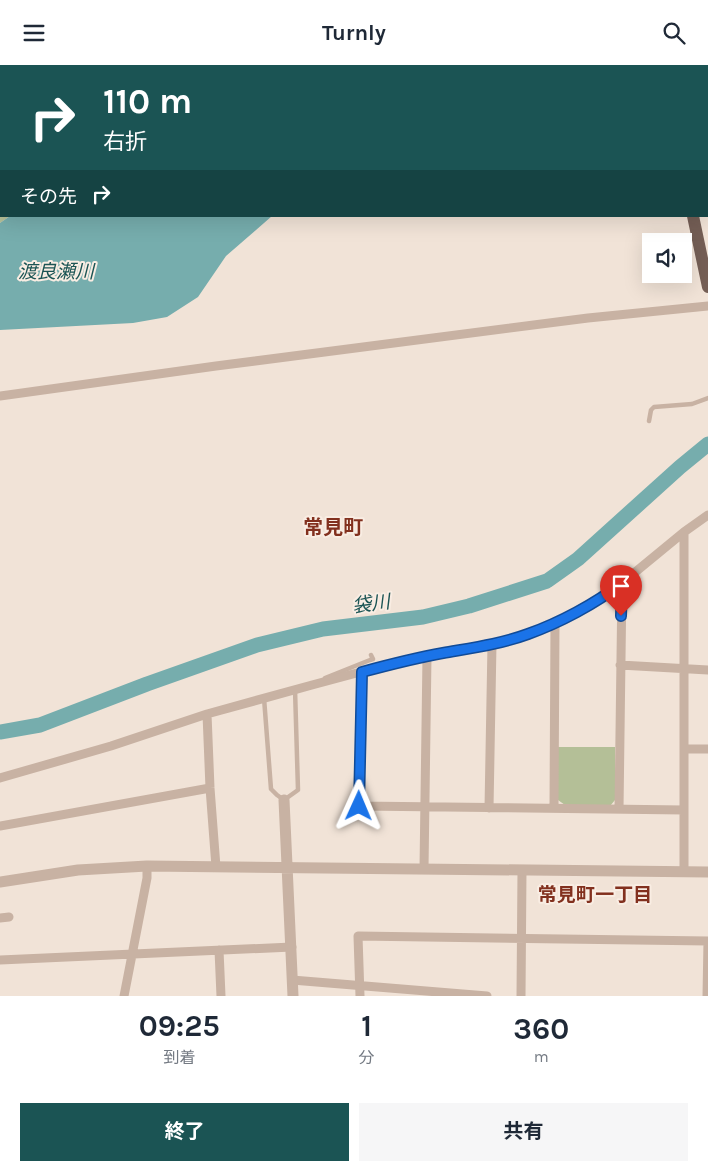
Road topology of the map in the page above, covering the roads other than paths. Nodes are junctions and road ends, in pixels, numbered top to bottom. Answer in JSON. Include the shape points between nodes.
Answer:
{"nodes":[{"id":1,"x":693,"y":217,"type":"edge"},
{"id":2,"x":708,"y":287,"type":"edge"},
{"id":3,"x":708,"y":306,"type":"edge"},
{"id":4,"x":0,"y":396,"type":"edge"},
{"id":5,"x":708,"y":398,"type":"edge"},
{"id":6,"x":649,"y":421,"type":"dead end"},
{"id":7,"x":708,"y":515,"type":"edge"},
{"id":8,"x":684,"y":532,"type":"junction"},
{"id":9,"x":622,"y":583,"type":"junction"},
{"id":10,"x":555,"y":623,"type":"junction"},
{"id":11,"x":492,"y":644,"type":"junction"},
{"id":12,"x":372,"y":655,"type":"dead end"},
{"id":13,"x":427,"y":656,"type":"junction"},
{"id":14,"x":620,"y":665,"type":"junction"},
{"id":15,"x":684,"y":669,"type":"junction"},
{"id":16,"x":708,"y":670,"type":"edge"},
{"id":17,"x":362,"y":672,"type":"junction"},
{"id":18,"x":312,"y":685,"type":"junction"},
{"id":19,"x":295,"y":689,"type":"junction"},
{"id":20,"x":264,"y":699,"type":"junction"},
{"id":21,"x":208,"y":714,"type":"junction"},
{"id":22,"x":684,"y":749,"type":"junction"},
{"id":23,"x":708,"y":749,"type":"edge"},
{"id":24,"x":0,"y":778,"type":"edge"},
{"id":25,"x":210,"y":788,"type":"junction"},
{"id":26,"x":284,"y":800,"type":"junction"},
{"id":27,"x":424,"y":807,"type":"junction"},
{"id":28,"x":489,"y":808,"type":"junction"},
{"id":29,"x":554,"y":808,"type":"junction"},
{"id":30,"x":618,"y":809,"type":"junction"},
{"id":31,"x":684,"y":810,"type":"junction"},
{"id":32,"x":0,"y":826,"type":"edge"},
{"id":33,"x":147,"y":866,"type":"junction"},
{"id":34,"x":216,"y":867,"type":"junction"},
{"id":35,"x":287,"y":868,"type":"junction"},
{"id":36,"x":424,"y":869,"type":"junction"},
{"id":37,"x":522,"y":870,"type":"junction"},
{"id":38,"x":684,"y":872,"type":"junction"},
{"id":39,"x":708,"y":872,"type":"edge"},
{"id":40,"x":0,"y":882,"type":"edge"},
{"id":41,"x":521,"y":939,"type":"junction"},
{"id":42,"x":708,"y":941,"type":"edge"},
{"id":43,"x":292,"y":947,"type":"junction"},
{"id":44,"x":219,"y":950,"type":"junction"},
{"id":45,"x":131,"y":954,"type":"junction"},
{"id":46,"x":0,"y":960,"type":"edge"},
{"id":47,"x":292,"y":979,"type":"junction"},
{"id":48,"x":360,"y":985,"type":"junction"},
{"id":49,"x":124,"y":996,"type":"edge"},
{"id":50,"x":222,"y":996,"type":"edge"},
{"id":51,"x":293,"y":996,"type":"edge"},
{"id":52,"x":360,"y":996,"type":"edge"},
{"id":53,"x":487,"y":996,"type":"edge"},
{"id":54,"x":521,"y":996,"type":"edge"},
{"id":55,"x":707,"y":996,"type":"edge"}],
"edges":[{"from":1,"to":2,"type":"main road"},
{"from":3,"to":4,"type":"street","via":[[588,318]]},
{"from":5,"to":6,"type":"lane","via":[[692,404],[654,407]]},
{"from":7,"to":8,"type":"street"},
{"from":8,"to":9,"type":"street"},
{"from":8,"to":15,"type":"street"},
{"from":9,"to":10,"type":"street"},
{"from":9,"to":14,"type":"street"},
{"from":10,"to":11,"type":"street","via":[[527,635]]},
{"from":10,"to":29,"type":"street"},
{"from":11,"to":13,"type":"street"},
{"from":11,"to":28,"type":"street"},
{"from":12,"to":18,"type":"lane","via":[[373,659]]},
{"from":13,"to":17,"type":"street"},
{"from":13,"to":27,"type":"street"},
{"from":14,"to":15,"type":"street"},
{"from":14,"to":30,"type":"street"},
{"from":15,"to":16,"type":"street"},
{"from":15,"to":22,"type":"street"},
{"from":17,"to":18,"type":"street"},
{"from":17,"to":27,"type":"street","via":[[359,806]]},
{"from":18,"to":19,"type":"street"},
{"from":19,"to":20,"type":"street"},
{"from":19,"to":26,"type":"lane","via":[[298,789]]},
{"from":20,"to":21,"type":"street"},
{"from":20,"to":26,"type":"lane","via":[[271,789]]},
{"from":21,"to":24,"type":"street"},
{"from":21,"to":25,"type":"street"},
{"from":22,"to":23,"type":"street"},
{"from":22,"to":31,"type":"street"},
{"from":25,"to":32,"type":"street"},
{"from":25,"to":34,"type":"street"},
{"from":26,"to":35,"type":"street"},
{"from":27,"to":28,"type":"street"},
{"from":27,"to":36,"type":"street"},
{"from":28,"to":29,"type":"street"},
{"from":29,"to":30,"type":"street"},
{"from":30,"to":31,"type":"street"},
{"from":31,"to":38,"type":"street"},
{"from":33,"to":34,"type":"street"},
{"from":33,"to":40,"type":"street","via":[[78,870]]},
{"from":33,"to":45,"type":"street"},
{"from":34,"to":35,"type":"street"},
{"from":35,"to":36,"type":"street"},
{"from":35,"to":43,"type":"street"},
{"from":36,"to":37,"type":"street"},
{"from":37,"to":38,"type":"street"},
{"from":37,"to":41,"type":"street"},
{"from":38,"to":39,"type":"street"},
{"from":41,"to":42,"type":"street"},
{"from":41,"to":48,"type":"street","via":[[358,936]]},
{"from":41,"to":54,"type":"street"},
{"from":42,"to":55,"type":"street"},
{"from":43,"to":44,"type":"street"},
{"from":43,"to":47,"type":"street"},
{"from":44,"to":45,"type":"street"},
{"from":44,"to":50,"type":"street"},
{"from":45,"to":46,"type":"street"},
{"from":45,"to":49,"type":"street"},
{"from":47,"to":48,"type":"street"},
{"from":47,"to":51,"type":"street"},
{"from":48,"to":52,"type":"street"},
{"from":48,"to":53,"type":"street"}]}
